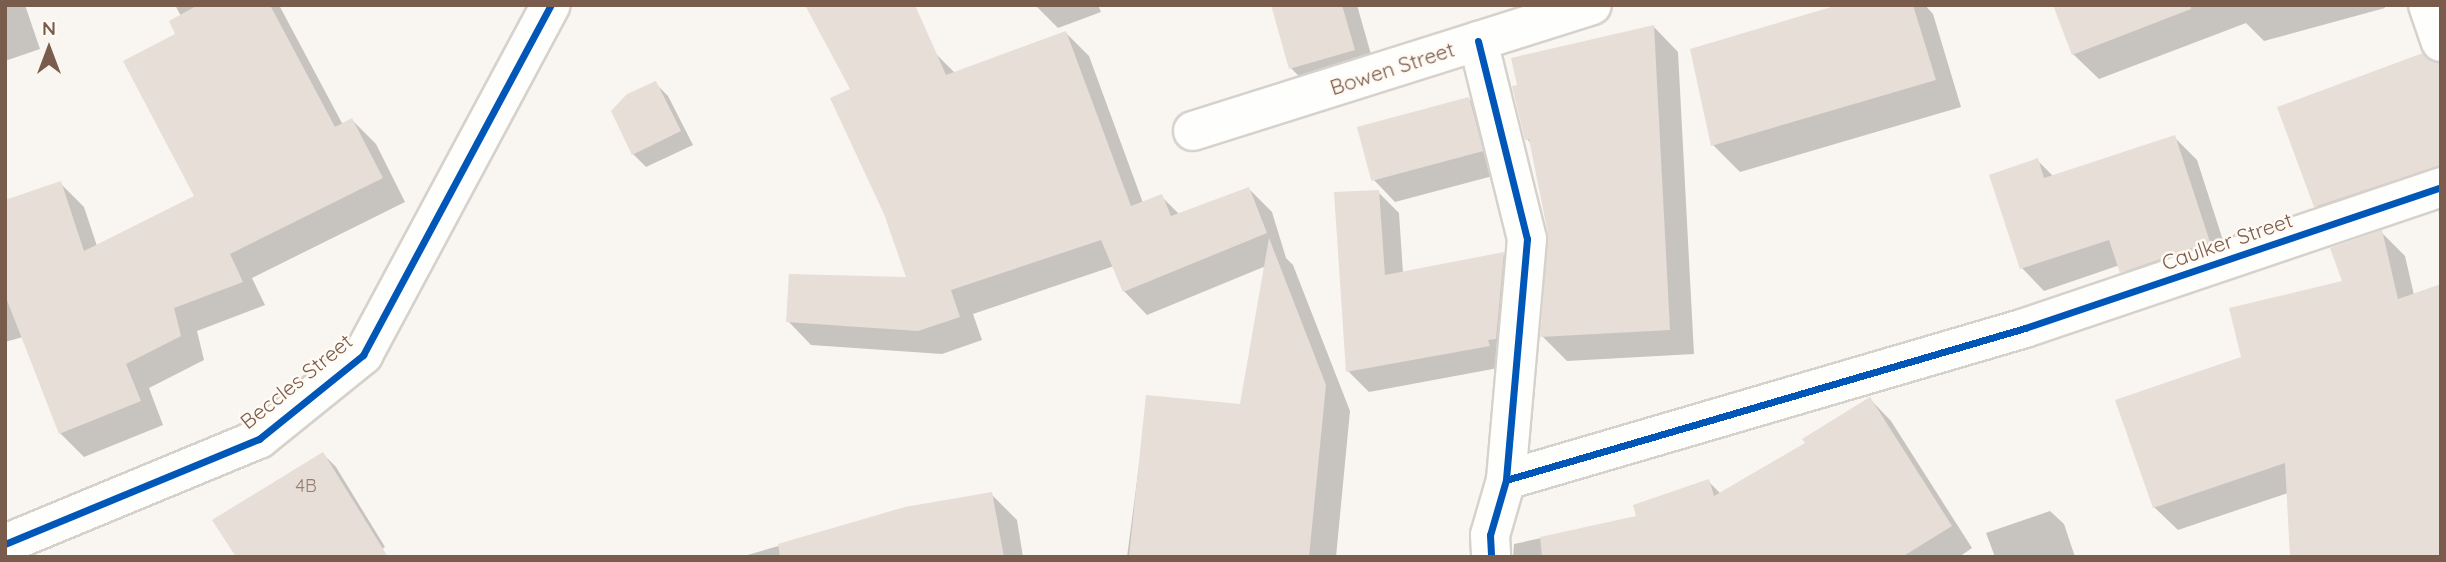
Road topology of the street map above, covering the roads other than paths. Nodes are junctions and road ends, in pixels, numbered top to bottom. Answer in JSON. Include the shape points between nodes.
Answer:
{"nodes":[{"id":1,"x":551,"y":5,"type":"edge"},
{"id":2,"x":1592,"y":5,"type":"edge"},
{"id":3,"x":2428,"y":5,"type":"edge"},
{"id":4,"x":1478,"y":41,"type":"junction"},
{"id":5,"x":2441,"y":42,"type":"edge"},
{"id":6,"x":1193,"y":131,"type":"dead end"},
{"id":7,"x":2441,"y":187,"type":"edge"},
{"id":8,"x":1506,"y":480,"type":"junction"},
{"id":9,"x":5,"y":544,"type":"edge"},
{"id":10,"x":1491,"y":557,"type":"edge"}],
"edges":[{"from":1,"to":9,"type":"street","name":"Beccles Street","via":[[363,355],[259,439]]},
{"from":2,"to":4,"type":"street","name":"Bowen Street"},
{"from":3,"to":5,"type":"street"},
{"from":4,"to":6,"type":"street","name":"Bowen Street"},
{"from":4,"to":8,"type":"street","via":[[1527,239]]},
{"from":7,"to":8,"type":"street","name":"Caulker Street","via":[[2025,328]]},
{"from":8,"to":10,"type":"street","via":[[1490,536]]}]}
